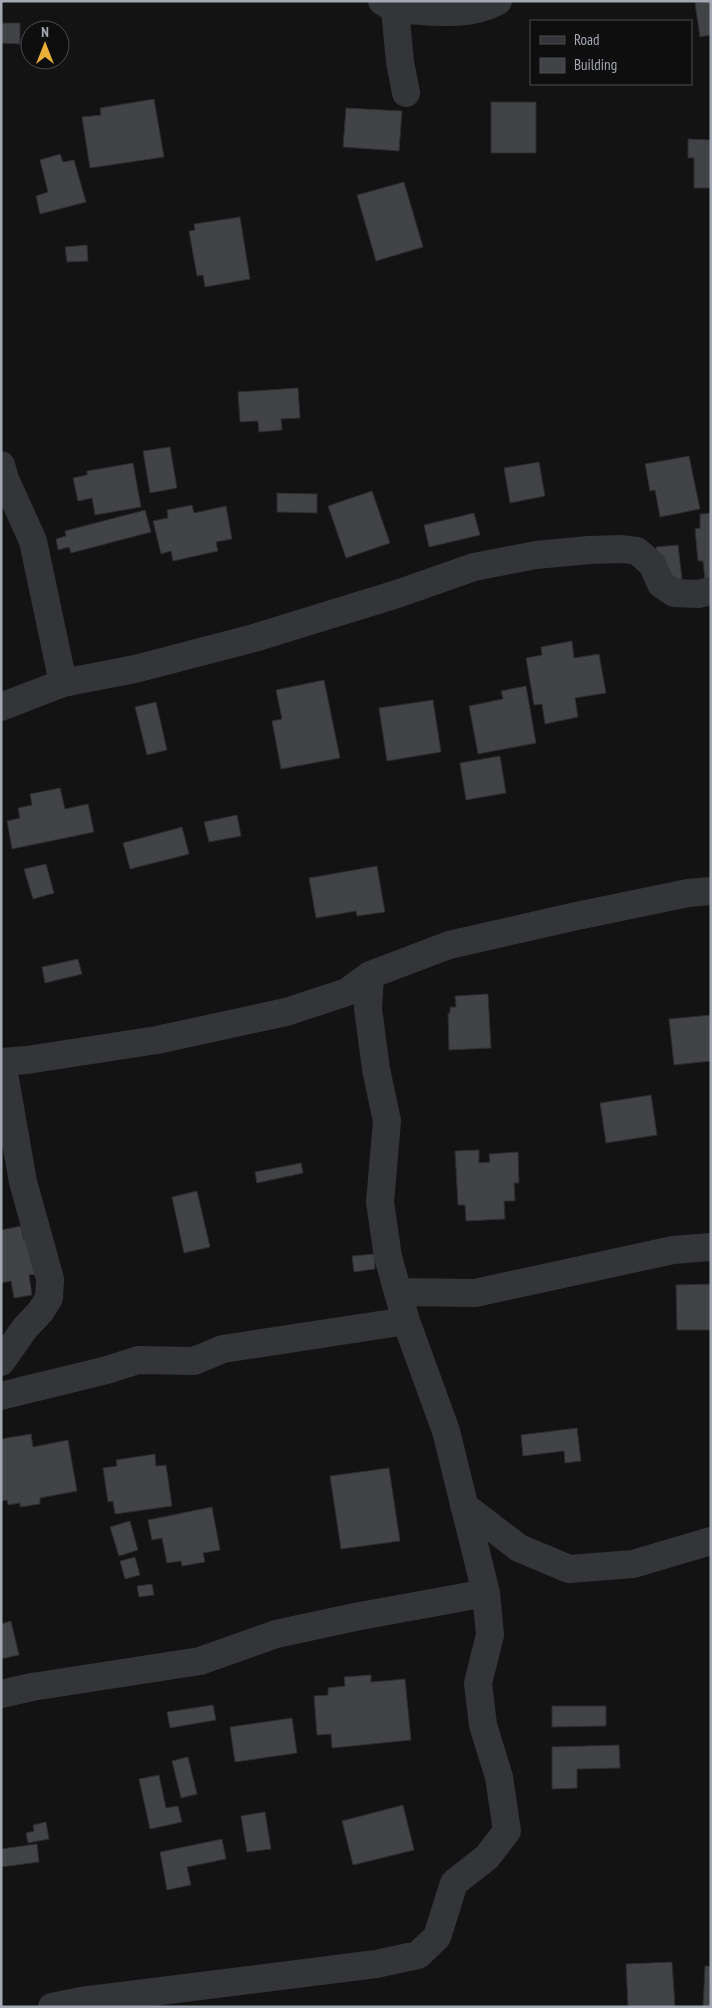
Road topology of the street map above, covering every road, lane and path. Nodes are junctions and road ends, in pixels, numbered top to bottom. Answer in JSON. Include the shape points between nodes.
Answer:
{"nodes":[{"id":1,"x":498,"y":1,"type":"edge"},
{"id":2,"x":389,"y":5,"type":"edge"},
{"id":3,"x":406,"y":93,"type":"dead end"},
{"id":4,"x":1,"y":465,"type":"edge"},
{"id":5,"x":711,"y":591,"type":"edge"},
{"id":6,"x":63,"y":683,"type":"junction"},
{"id":7,"x":1,"y":707,"type":"edge"},
{"id":8,"x":711,"y":891,"type":"edge"},
{"id":9,"x":370,"y":975,"type":"junction"},
{"id":10,"x":2,"y":1062,"type":"edge"},
{"id":11,"x":711,"y":1247,"type":"edge"},
{"id":12,"x":398,"y":1292,"type":"junction"},
{"id":13,"x":406,"y":1321,"type":"junction"},
{"id":14,"x":1,"y":1362,"type":"edge"},
{"id":15,"x":1,"y":1396,"type":"edge"},
{"id":16,"x":464,"y":1506,"type":"junction"},
{"id":17,"x":711,"y":1541,"type":"edge"},
{"id":18,"x":486,"y":1593,"type":"junction"},
{"id":19,"x":1,"y":1694,"type":"edge"},
{"id":20,"x":52,"y":2007,"type":"edge"}],
"edges":[{"from":1,"to":2,"type":"street","via":[[486,8],[442,12]]},
{"from":2,"to":3,"type":"street"},
{"from":4,"to":6,"type":"street","via":[[33,541]]},
{"from":5,"to":6,"type":"street","via":[[674,593],[661,584],[652,564],[638,551],[588,550],[536,555],[474,567],[254,638],[134,669]]},
{"from":6,"to":7,"type":"street"},
{"from":8,"to":9,"type":"street","via":[[581,915],[450,945]]},
{"from":9,"to":10,"type":"street","via":[[347,992],[286,1012],[157,1040]]},
{"from":9,"to":12,"type":"street","via":[[368,1009],[387,1121],[380,1202],[388,1257]]},
{"from":10,"to":14,"type":"street","via":[[23,1182],[50,1279],[49,1298],[42,1311]]},
{"from":11,"to":12,"type":"street","via":[[673,1250],[475,1293]]},
{"from":12,"to":13,"type":"street"},
{"from":13,"to":15,"type":"street","via":[[223,1349],[194,1361],[138,1360]]},
{"from":13,"to":16,"type":"street","via":[[446,1431]]},
{"from":16,"to":17,"type":"street","via":[[519,1548],[569,1569],[633,1564]]},
{"from":16,"to":18,"type":"street"},
{"from":18,"to":19,"type":"street","via":[[276,1634],[200,1661]]},
{"from":18,"to":20,"type":"street","via":[[490,1635],[478,1683],[483,1725],[499,1777],[507,1831],[487,1857],[454,1883],[437,1937],[418,1955],[376,1964]]}]}
